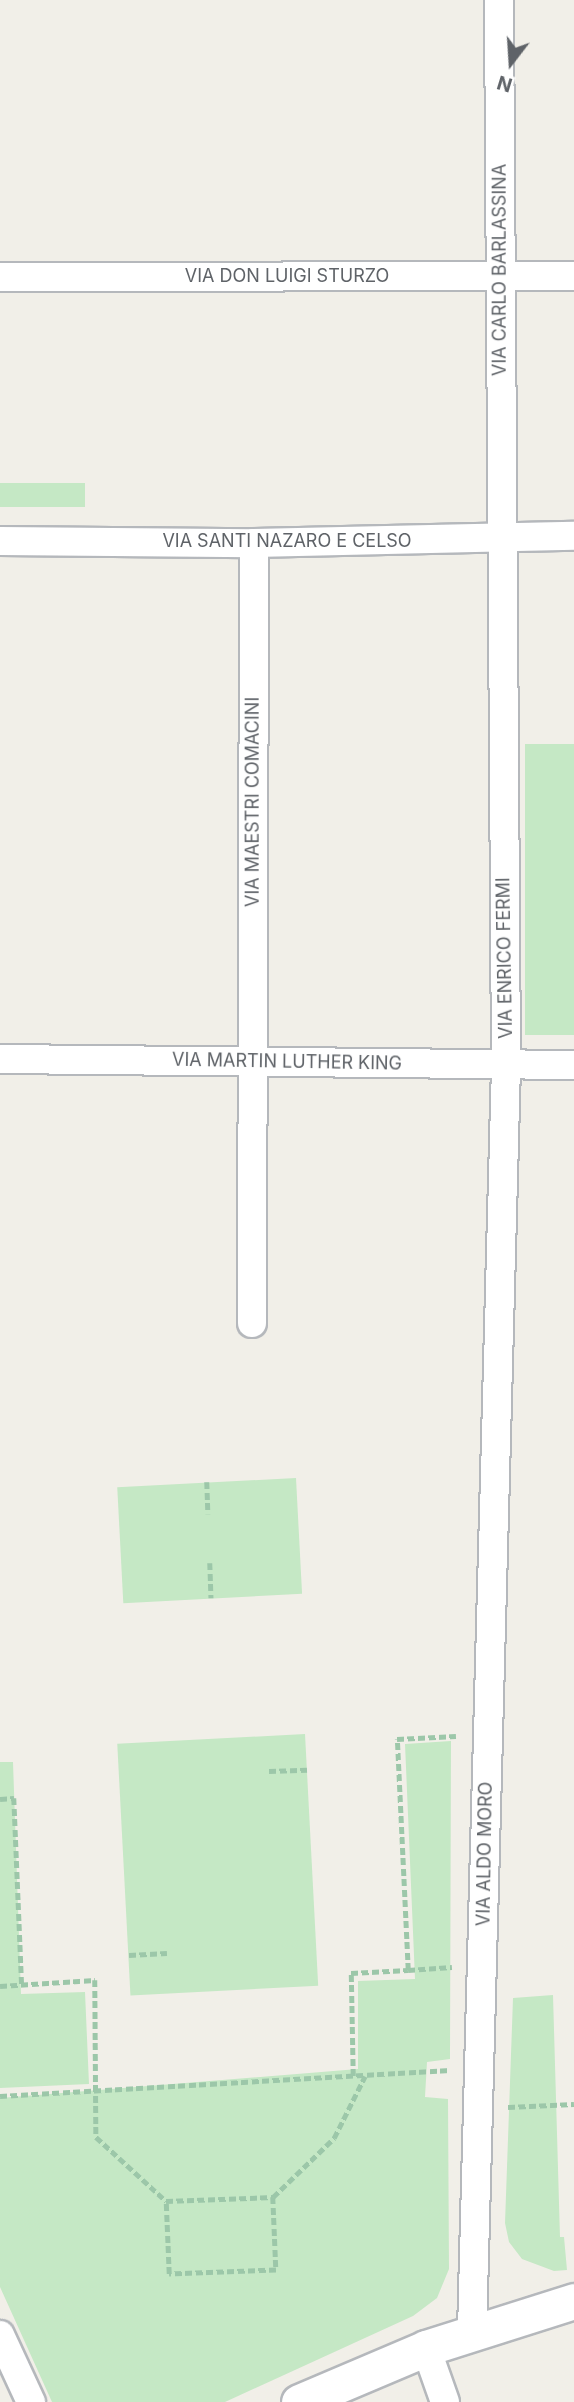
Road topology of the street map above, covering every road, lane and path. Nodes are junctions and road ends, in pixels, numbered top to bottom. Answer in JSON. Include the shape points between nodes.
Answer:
{"nodes":[{"id":1,"x":499,"y":0,"type":"edge"},
{"id":2,"x":500,"y":276,"type":"junction"},
{"id":3,"x":574,"y":276,"type":"edge"},
{"id":4,"x":0,"y":277,"type":"edge"},
{"id":5,"x":574,"y":536,"type":"edge"},
{"id":6,"x":501,"y":539,"type":"junction"},
{"id":7,"x":0,"y":541,"type":"edge"},
{"id":8,"x":254,"y":543,"type":"junction"},
{"id":9,"x":0,"y":1059,"type":"edge"},
{"id":10,"x":252,"y":1062,"type":"junction"},
{"id":11,"x":506,"y":1065,"type":"junction"},
{"id":12,"x":574,"y":1065,"type":"edge"},
{"id":13,"x":252,"y":1323,"type":"dead end"},
{"id":14,"x":498,"y":1377,"type":"joint"},
{"id":15,"x":207,"y":1482,"type":"dead end"},
{"id":16,"x":208,"y":1514,"type":"dead end"},
{"id":17,"x":210,"y":1563,"type":"dead end"},
{"id":18,"x":211,"y":1598,"type":"dead end"},
{"id":19,"x":488,"y":1735,"type":"junction"},
{"id":20,"x":307,"y":1770,"type":"dead end"},
{"id":21,"x":269,"y":1771,"type":"dead end"},
{"id":22,"x":0,"y":1799,"type":"edge"},
{"id":23,"x":167,"y":1953,"type":"dead end"},
{"id":24,"x":129,"y":1955,"type":"dead end"},
{"id":25,"x":482,"y":1965,"type":"junction"},
{"id":26,"x":408,"y":1970,"type":"junction"},
{"id":27,"x":22,"y":1985,"type":"junction"},
{"id":28,"x":0,"y":1986,"type":"edge"},
{"id":29,"x":479,"y":2068,"type":"junction"},
{"id":30,"x":365,"y":2075,"type":"junction"},
{"id":31,"x":353,"y":2076,"type":"junction"},
{"id":32,"x":95,"y":2090,"type":"junction"},
{"id":33,"x":0,"y":2096,"type":"edge"},
{"id":34,"x":574,"y":2104,"type":"edge"},
{"id":35,"x":478,"y":2108,"type":"junction"},
{"id":36,"x":273,"y":2197,"type":"junction"},
{"id":37,"x":166,"y":2201,"type":"junction"},
{"id":38,"x":574,"y":2301,"type":"edge"},
{"id":39,"x":472,"y":2330,"type":"junction"},
{"id":40,"x":0,"y":2335,"type":"edge"},
{"id":41,"x":426,"y":2348,"type":"junction"},
{"id":42,"x":30,"y":2401,"type":"edge"},
{"id":43,"x":299,"y":2402,"type":"edge"},
{"id":44,"x":445,"y":2402,"type":"edge"}],
"edges":[{"from":1,"to":2,"type":"street","name":"VIA CARLO BARLASSINA"},
{"from":2,"to":3,"type":"street","name":"VIA DON LUIGI STURZO"},
{"from":2,"to":4,"type":"street","name":"VIA DON LUIGI STURZO"},
{"from":2,"to":6,"type":"street","name":"VIA CARLO BARLASSINA"},
{"from":5,"to":6,"type":"street","name":"VIA SANTI NAZARO E CELSO"},
{"from":6,"to":8,"type":"street","name":"VIA SANTI NAZARO E CELSO"},
{"from":6,"to":11,"type":"street","name":"VIA ENRICO FERMI"},
{"from":7,"to":8,"type":"street","name":"VIA SANTI NAZARO E CELSO"},
{"from":8,"to":10,"type":"street","name":"VIA MAESTRI COMACINI"},
{"from":9,"to":10,"type":"street","name":"VIA MARTIN LUTHER KING"},
{"from":10,"to":11,"type":"street","name":"VIA MARTIN LUTHER KING"},
{"from":10,"to":13,"type":"street","name":"VIA MAESTRI COMACINI"},
{"from":11,"to":12,"type":"street","name":"VIA MARTIN LUTHER KING"},
{"from":11,"to":14,"type":"street","name":"VIA ENRICO FERMI"},
{"from":14,"to":19,"type":"street","name":"VIA ALDO MORO"},
{"from":15,"to":16,"type":"path"},
{"from":17,"to":18,"type":"path"},
{"from":19,"to":25,"type":"street","name":"VIA ALDO MORO"},
{"from":19,"to":26,"type":"path","via":[[397,1739]]},
{"from":20,"to":21,"type":"path"},
{"from":22,"to":27,"type":"path","via":[[14,1798]]},
{"from":23,"to":24,"type":"path"},
{"from":25,"to":26,"type":"path"},
{"from":25,"to":29,"type":"street","name":"VIA ALDO MORO"},
{"from":26,"to":31,"type":"path","via":[[351,1973]]},
{"from":27,"to":28,"type":"path"},
{"from":27,"to":32,"type":"path","via":[[95,1980]]},
{"from":29,"to":30,"type":"path"},
{"from":29,"to":35,"type":"street","name":"VIA ALDO MORO"},
{"from":30,"to":31,"type":"path"},
{"from":30,"to":36,"type":"path","via":[[334,2138]]},
{"from":31,"to":32,"type":"path"},
{"from":32,"to":33,"type":"path"},
{"from":32,"to":37,"type":"path","via":[[96,2137]]},
{"from":34,"to":35,"type":"path"},
{"from":35,"to":39,"type":"street","name":"VIA ALDO MORO"},
{"from":36,"to":37,"type":"path"},
{"from":36,"to":37,"type":"path","via":[[276,2270],[169,2274]]},
{"from":38,"to":39,"type":"street"},
{"from":39,"to":41,"type":"street"},
{"from":40,"to":42,"type":"street"},
{"from":41,"to":43,"type":"street"},
{"from":41,"to":44,"type":"street"}]}
